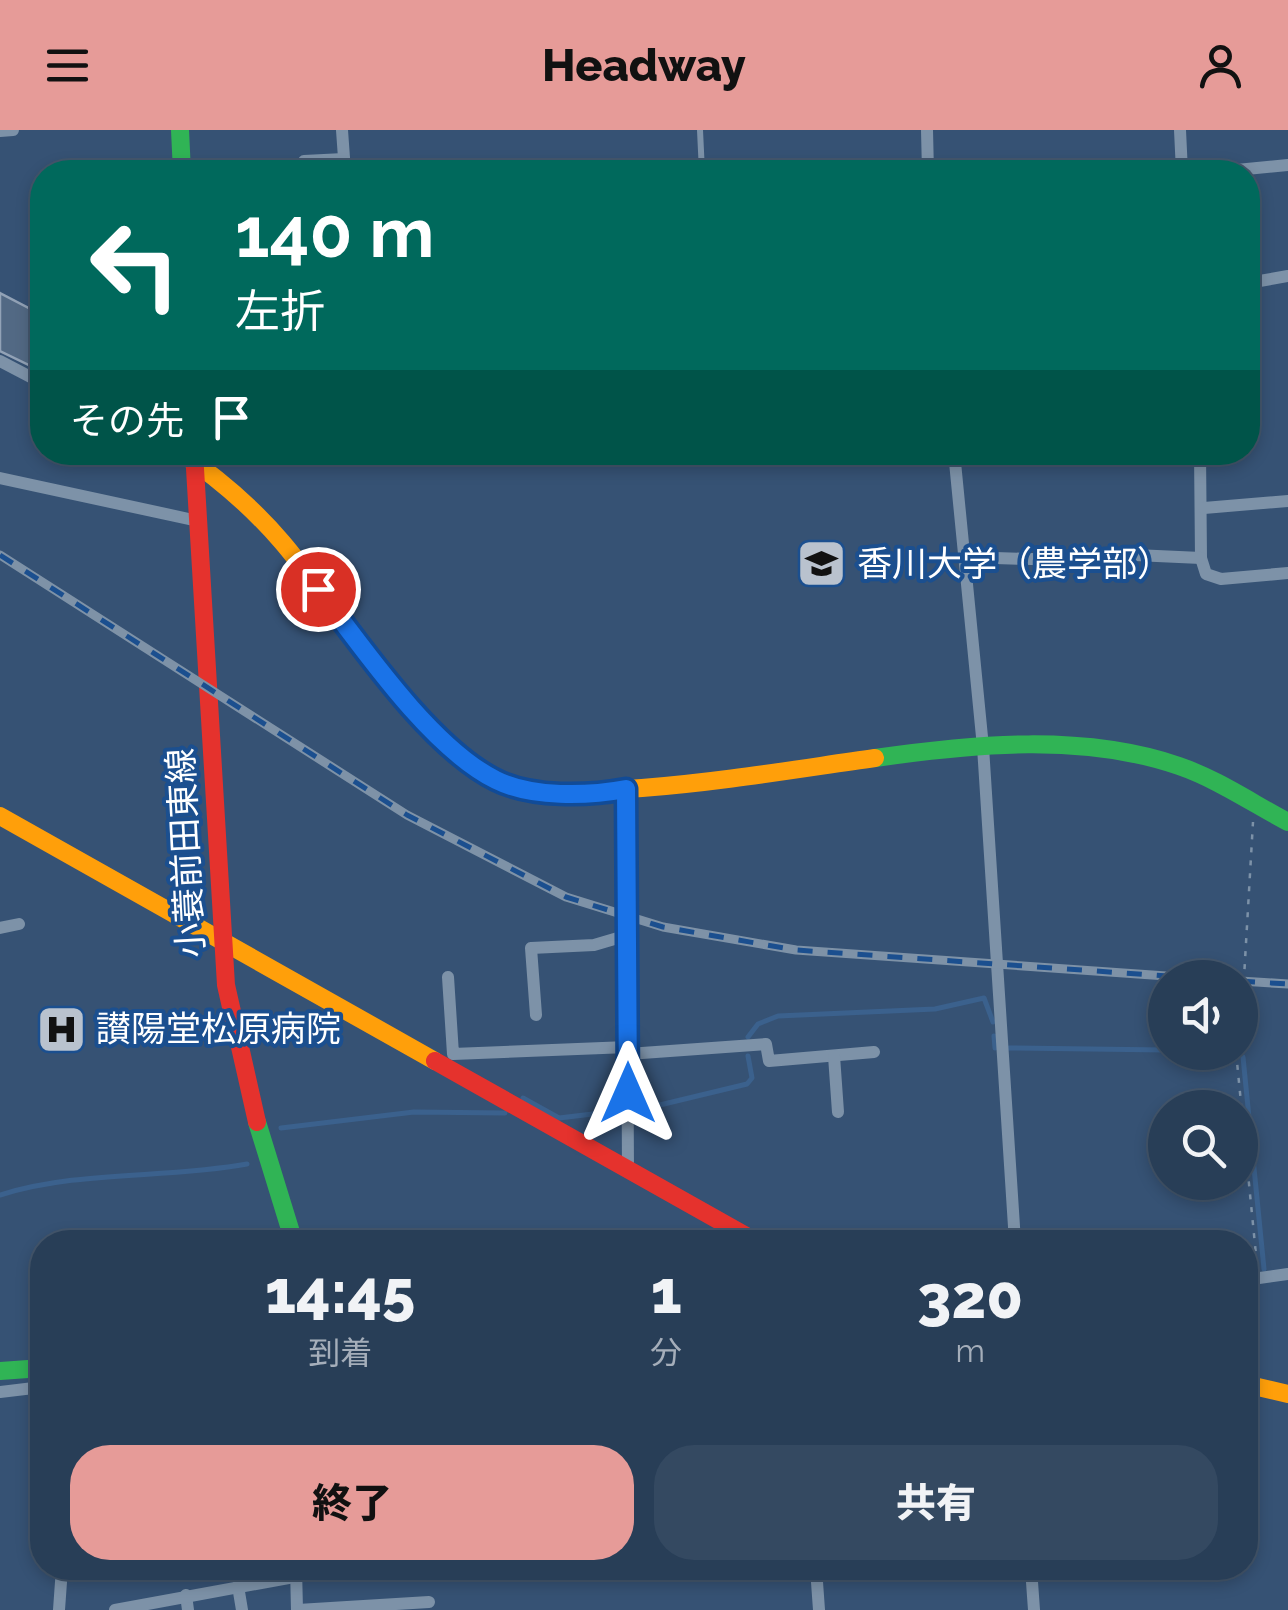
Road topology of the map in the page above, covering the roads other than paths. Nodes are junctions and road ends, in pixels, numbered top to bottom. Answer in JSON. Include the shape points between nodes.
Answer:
{"nodes":[{"id":1,"x":0,"y":130,"type":"edge"},
{"id":2,"x":13,"y":130,"type":"edge"},
{"id":3,"x":180,"y":130,"type":"edge"},
{"id":4,"x":342,"y":130,"type":"edge"},
{"id":5,"x":700,"y":130,"type":"edge"},
{"id":6,"x":928,"y":130,"type":"edge"},
{"id":7,"x":1180,"y":130,"type":"edge"},
{"id":8,"x":181,"y":160,"type":"edge"},
{"id":9,"x":344,"y":160,"type":"edge"},
{"id":10,"x":701,"y":160,"type":"edge"},
{"id":11,"x":928,"y":160,"type":"edge"},
{"id":12,"x":1181,"y":160,"type":"edge"},
{"id":13,"x":1288,"y":164,"type":"edge"},
{"id":14,"x":1260,"y":167,"type":"edge"},
{"id":15,"x":1288,"y":276,"type":"edge"},
{"id":16,"x":1260,"y":280,"type":"edge"},
{"id":17,"x":0,"y":361,"type":"edge"},
{"id":18,"x":30,"y":372,"type":"edge"},
{"id":19,"x":190,"y":465,"type":"edge"},
{"id":20,"x":199,"y":465,"type":"edge"},
{"id":21,"x":955,"y":465,"type":"edge"},
{"id":22,"x":1201,"y":465,"type":"edge"},
{"id":23,"x":0,"y":478,"type":"edge"},
{"id":24,"x":1288,"y":500,"type":"edge"},
{"id":25,"x":1204,"y":508,"type":"junction"},
{"id":26,"x":198,"y":521,"type":"junction"},
{"id":27,"x":964,"y":558,"type":"junction"},
{"id":28,"x":1202,"y":558,"type":"junction"},
{"id":29,"x":1288,"y":573,"type":"edge"},
{"id":30,"x":983,"y":748,"type":"junction"},
{"id":31,"x":626,"y":789,"type":"junction"},
{"id":32,"x":0,"y":816,"type":"edge"},
{"id":33,"x":1288,"y":822,"type":"edge"},
{"id":34,"x":18,"y":924,"type":"dead end"},
{"id":35,"x":0,"y":928,"type":"edge"},
{"id":36,"x":628,"y":936,"type":"junction"},
{"id":37,"x":222,"y":944,"type":"junction"},
{"id":38,"x":448,"y":977,"type":"dead end"},
{"id":39,"x":536,"y":1015,"type":"dead end"},
{"id":40,"x":628,"y":1051,"type":"junction"},
{"id":41,"x":874,"y":1052,"type":"dead end"},
{"id":42,"x":834,"y":1056,"type":"junction"},
{"id":43,"x":450,"y":1062,"type":"junction"},
{"id":44,"x":838,"y":1112,"type":"dead end"},
{"id":45,"x":628,"y":1170,"type":"junction"},
{"id":46,"x":290,"y":1230,"type":"edge"},
{"id":47,"x":736,"y":1230,"type":"edge"},
{"id":48,"x":1014,"y":1230,"type":"edge"},
{"id":49,"x":1288,"y":1274,"type":"edge"},
{"id":50,"x":1258,"y":1277,"type":"edge"},
{"id":51,"x":30,"y":1369,"type":"edge"},
{"id":52,"x":0,"y":1371,"type":"edge"},
{"id":53,"x":1258,"y":1387,"type":"edge"},
{"id":54,"x":30,"y":1388,"type":"edge"},
{"id":55,"x":0,"y":1392,"type":"edge"},
{"id":56,"x":1288,"y":1394,"type":"edge"},
{"id":57,"x":61,"y":1580,"type":"edge"},
{"id":58,"x":262,"y":1580,"type":"edge"},
{"id":59,"x":295,"y":1580,"type":"edge"},
{"id":60,"x":817,"y":1580,"type":"edge"},
{"id":61,"x":1031,"y":1580,"type":"edge"},
{"id":62,"x":238,"y":1586,"type":"junction"},
{"id":63,"x":430,"y":1602,"type":"dead end"},
{"id":64,"x":187,"y":1603,"type":"edge"},
{"id":65,"x":60,"y":1610,"type":"edge"},
{"id":66,"x":115,"y":1610,"type":"edge"},
{"id":67,"x":242,"y":1610,"type":"edge"},
{"id":68,"x":297,"y":1610,"type":"edge"},
{"id":69,"x":819,"y":1610,"type":"edge"},
{"id":70,"x":1034,"y":1610,"type":"edge"}],
"edges":[{"from":1,"to":2,"type":"street"},
{"from":3,"to":8,"type":"street"},
{"from":4,"to":9,"type":"street"},
{"from":5,"to":10,"type":"lane"},
{"from":6,"to":11,"type":"street"},
{"from":7,"to":12,"type":"street"},
{"from":13,"to":14,"type":"street"},
{"from":15,"to":16,"type":"street"},
{"from":17,"to":18,"type":"street"},
{"from":19,"to":26,"type":"street","name":"小蓑前田東線"},
{"from":20,"to":31,"type":"street","via":[[295,559],[387,679],[470,766],[528,790]]},
{"from":21,"to":27,"type":"street"},
{"from":22,"to":25,"type":"street"},
{"from":23,"to":26,"type":"street"},
{"from":24,"to":25,"type":"street"},
{"from":25,"to":28,"type":"street"},
{"from":26,"to":37,"type":"street","name":"小蓑前田東線"},
{"from":27,"to":28,"type":"street"},
{"from":27,"to":30,"type":"street"},
{"from":28,"to":29,"type":"street","via":[[1206,574],[1221,579]]},
{"from":30,"to":31,"type":"street"},
{"from":30,"to":33,"type":"street","via":[[1079,748],[1171,763]]},
{"from":30,"to":48,"type":"street"},
{"from":31,"to":36,"type":"street"},
{"from":32,"to":37,"type":"street"},
{"from":34,"to":35,"type":"street"},
{"from":36,"to":39,"type":"street","via":[[594,946],[531,948]]},
{"from":36,"to":40,"type":"street"},
{"from":37,"to":43,"type":"street"},
{"from":37,"to":46,"type":"street","name":"小蓑前田東線","via":[[240,1057]]},
{"from":38,"to":43,"type":"street"},
{"from":40,"to":42,"type":"street","via":[[766,1044],[768,1061]]},
{"from":40,"to":43,"type":"street"},
{"from":40,"to":45,"type":"street"},
{"from":41,"to":42,"type":"street"},
{"from":42,"to":44,"type":"street"},
{"from":43,"to":45,"type":"street"},
{"from":45,"to":47,"type":"street"},
{"from":49,"to":50,"type":"street"},
{"from":51,"to":52,"type":"street"},
{"from":53,"to":56,"type":"street"},
{"from":54,"to":55,"type":"street"},
{"from":57,"to":65,"type":"street"},
{"from":58,"to":62,"type":"street"},
{"from":59,"to":68,"type":"street"},
{"from":60,"to":69,"type":"street"},
{"from":61,"to":70,"type":"street"},
{"from":62,"to":64,"type":"street"},
{"from":62,"to":67,"type":"street"},
{"from":63,"to":68,"type":"street"},
{"from":64,"to":66,"type":"street"}]}
